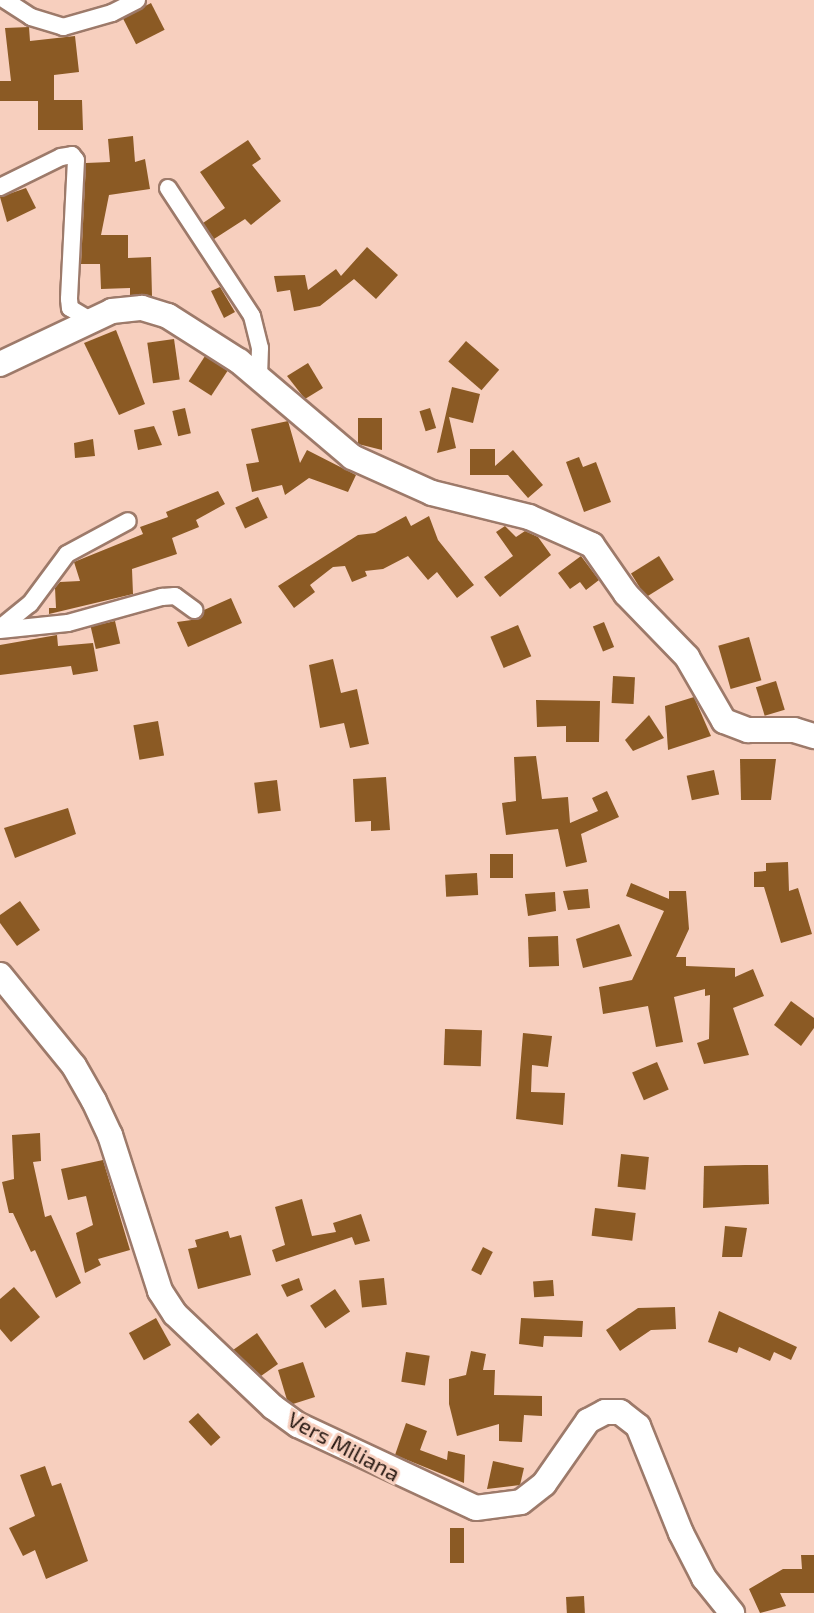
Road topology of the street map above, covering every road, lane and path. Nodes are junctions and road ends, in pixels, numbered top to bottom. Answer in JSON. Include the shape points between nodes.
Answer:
{"nodes":[{"id":1,"x":5,"y":0,"type":"edge"},
{"id":2,"x":137,"y":0,"type":"edge"},
{"id":3,"x":0,"y":187,"type":"edge"},
{"id":4,"x":168,"y":188,"type":"dead end"},
{"id":5,"x":90,"y":320,"type":"junction"},
{"id":6,"x":0,"y":364,"type":"edge"},
{"id":7,"x":259,"y":380,"type":"junction"},
{"id":8,"x":128,"y":521,"type":"dead end"},
{"id":9,"x":194,"y":610,"type":"dead end"},
{"id":10,"x":0,"y":629,"type":"edge"},
{"id":11,"x":814,"y":736,"type":"edge"},
{"id":12,"x":0,"y":975,"type":"edge"},
{"id":13,"x":732,"y":1613,"type":"edge"}],
"edges":[{"from":1,"to":2,"type":"street","via":[[31,17],[63,27],[112,13]]},
{"from":3,"to":5,"type":"street","via":[[61,157],[72,155],[76,160],[69,299],[70,308]]},
{"from":4,"to":7,"type":"street","via":[[252,316],[260,348]]},
{"from":5,"to":6,"type":"main road"},
{"from":5,"to":7,"type":"main road","via":[[129,307],[168,316]]},
{"from":7,"to":11,"type":"main road","via":[[327,441],[377,470],[442,496],[559,527],[585,541],[606,561],[626,594],[687,657],[724,722],[748,730],[794,730]]},
{"from":8,"to":10,"type":"street","via":[[58,561],[30,604]]},
{"from":9,"to":10,"type":"street","via":[[175,596],[162,597],[68,622]]},
{"from":12,"to":13,"type":"main road","name":"Vers Miliana","via":[[74,1066],[94,1101],[110,1135],[160,1291],[175,1314],[273,1407],[330,1440],[476,1508],[521,1502],[544,1484],[588,1421],[605,1412],[620,1412],[638,1426],[681,1533],[704,1578]]}]}
